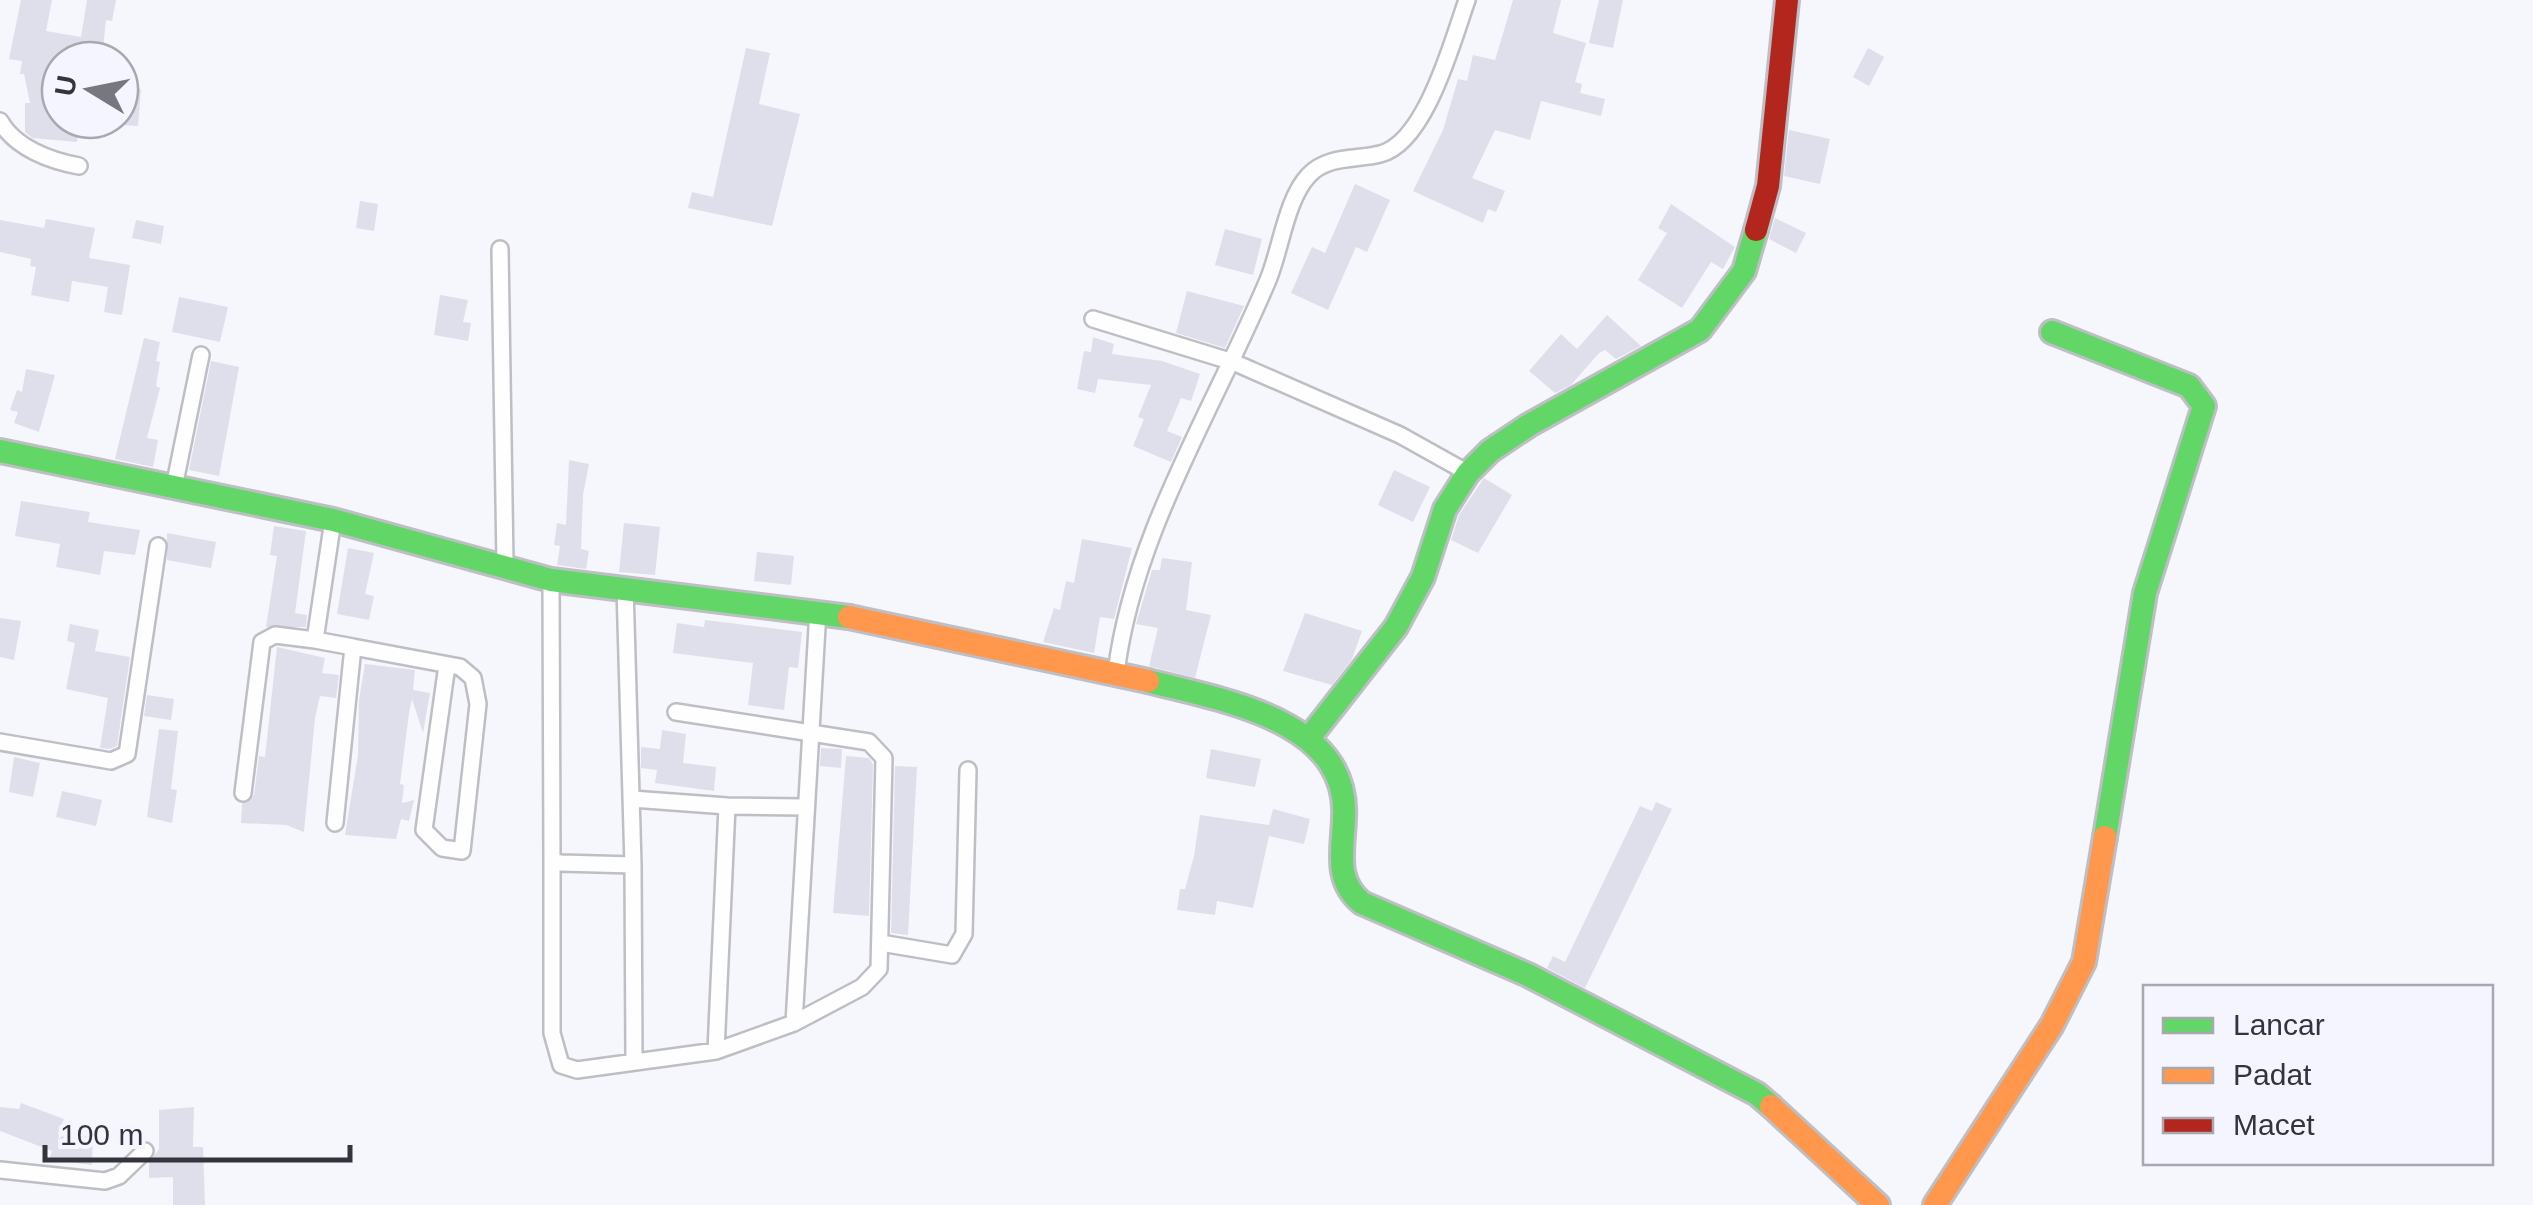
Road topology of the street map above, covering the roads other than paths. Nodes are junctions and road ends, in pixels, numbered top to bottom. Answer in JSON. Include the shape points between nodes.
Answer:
{"nodes":[{"id":1,"x":1468,"y":0,"type":"edge"},
{"id":2,"x":1787,"y":0,"type":"edge"},
{"id":3,"x":0,"y":121,"type":"edge"},
{"id":4,"x":79,"y":166,"type":"dead end"},
{"id":5,"x":500,"y":249,"type":"dead end"},
{"id":6,"x":1093,"y":319,"type":"dead end"},
{"id":7,"x":2052,"y":332,"type":"dead end"},
{"id":8,"x":201,"y":355,"type":"dead end"},
{"id":9,"x":1233,"y":362,"type":"junction"},
{"id":10,"x":0,"y":451,"type":"edge"},
{"id":11,"x":1468,"y":472,"type":"junction"},
{"id":12,"x":174,"y":487,"type":"junction"},
{"id":13,"x":332,"y":520,"type":"junction"},
{"id":14,"x":158,"y":546,"type":"dead end"},
{"id":15,"x":505,"y":564,"type":"junction"},
{"id":16,"x":552,"y":580,"type":"junction"},
{"id":17,"x":625,"y":588,"type":"junction"},
{"id":18,"x":818,"y":610,"type":"junction"},
{"id":19,"x":314,"y":640,"type":"junction"},
{"id":20,"x":353,"y":646,"type":"junction"},
{"id":21,"x":447,"y":665,"type":"junction"},
{"id":22,"x":1116,"y":673,"type":"junction"},
{"id":23,"x":676,"y":712,"type":"dead end"},
{"id":24,"x":813,"y":730,"type":"junction"},
{"id":25,"x":1310,"y":738,"type":"junction"},
{"id":26,"x":0,"y":742,"type":"edge"},
{"id":27,"x":968,"y":770,"type":"dead end"},
{"id":28,"x":243,"y":793,"type":"dead end"},
{"id":29,"x":632,"y":799,"type":"junction"},
{"id":30,"x":727,"y":806,"type":"junction"},
{"id":31,"x":804,"y":807,"type":"junction"},
{"id":32,"x":335,"y":823,"type":"dead end"},
{"id":33,"x":552,"y":861,"type":"junction"},
{"id":34,"x":633,"y":866,"type":"junction"},
{"id":35,"x":881,"y":943,"type":"junction"},
{"id":36,"x":794,"y":1023,"type":"junction"},
{"id":37,"x":716,"y":1051,"type":"junction"},
{"id":38,"x":634,"y":1060,"type":"junction"},
{"id":39,"x":145,"y":1151,"type":"dead end"},
{"id":40,"x":0,"y":1170,"type":"edge"},
{"id":41,"x":1878,"y":1205,"type":"edge"},
{"id":42,"x":1935,"y":1205,"type":"edge"}],
"edges":[{"from":1,"to":9,"type":"street","via":[[1436,87],[1404,138],[1382,154],[1355,154],[1310,174]]},
{"from":2,"to":11,"type":"street","via":[[1768,186],[1744,271],[1721,307],[1700,330],[1529,425]]},
{"from":3,"to":4,"type":"street","via":[[54,162]]},
{"from":5,"to":15,"type":"street"},
{"from":6,"to":9,"type":"street"},
{"from":7,"to":42,"type":"street","via":[[2189,386],[2204,406],[2145,593],[2084,962],[2052,1025]]},
{"from":8,"to":12,"type":"street"},
{"from":9,"to":11,"type":"street"},
{"from":9,"to":22,"type":"street","via":[[1136,569]]},
{"from":10,"to":12,"type":"street"},
{"from":11,"to":25,"type":"street","via":[[1445,509],[1396,627]]},
{"from":12,"to":13,"type":"street"},
{"from":13,"to":15,"type":"street"},
{"from":13,"to":19,"type":"street"},
{"from":14,"to":26,"type":"street","via":[[127,754],[111,761]]},
{"from":15,"to":16,"type":"street"},
{"from":16,"to":17,"type":"street"},
{"from":16,"to":33,"type":"street"},
{"from":17,"to":18,"type":"street"},
{"from":17,"to":29,"type":"street"},
{"from":18,"to":22,"type":"street"},
{"from":18,"to":24,"type":"street"},
{"from":19,"to":20,"type":"street"},
{"from":19,"to":28,"type":"street","via":[[276,634],[262,642]]},
{"from":20,"to":21,"type":"street"},
{"from":20,"to":32,"type":"street"},
{"from":21,"to":21,"type":"street","via":[[424,830],[442,848],[462,851],[478,704],[470,674]]},
{"from":22,"to":25,"type":"street","via":[[1241,705]]},
{"from":23,"to":24,"type":"street"},
{"from":24,"to":31,"type":"street"},
{"from":24,"to":35,"type":"street","via":[[869,742],[884,758]]},
{"from":25,"to":41,"type":"street","via":[[1335,770],[1344,804],[1340,870],[1351,894],[1528,975],[1757,1094]]},
{"from":27,"to":35,"type":"street","via":[[964,934],[958,948],[940,955]]},
{"from":29,"to":30,"type":"street"},
{"from":29,"to":34,"type":"street"},
{"from":30,"to":31,"type":"street"},
{"from":30,"to":37,"type":"street"},
{"from":31,"to":36,"type":"street"},
{"from":33,"to":34,"type":"street"},
{"from":33,"to":38,"type":"street","via":[[554,1051],[561,1065],[577,1070]]},
{"from":34,"to":38,"type":"street"},
{"from":35,"to":36,"type":"street","via":[[873,979]]},
{"from":36,"to":37,"type":"street"},
{"from":37,"to":38,"type":"street"},
{"from":39,"to":40,"type":"street","via":[[120,1176],[104,1181]]}]}
